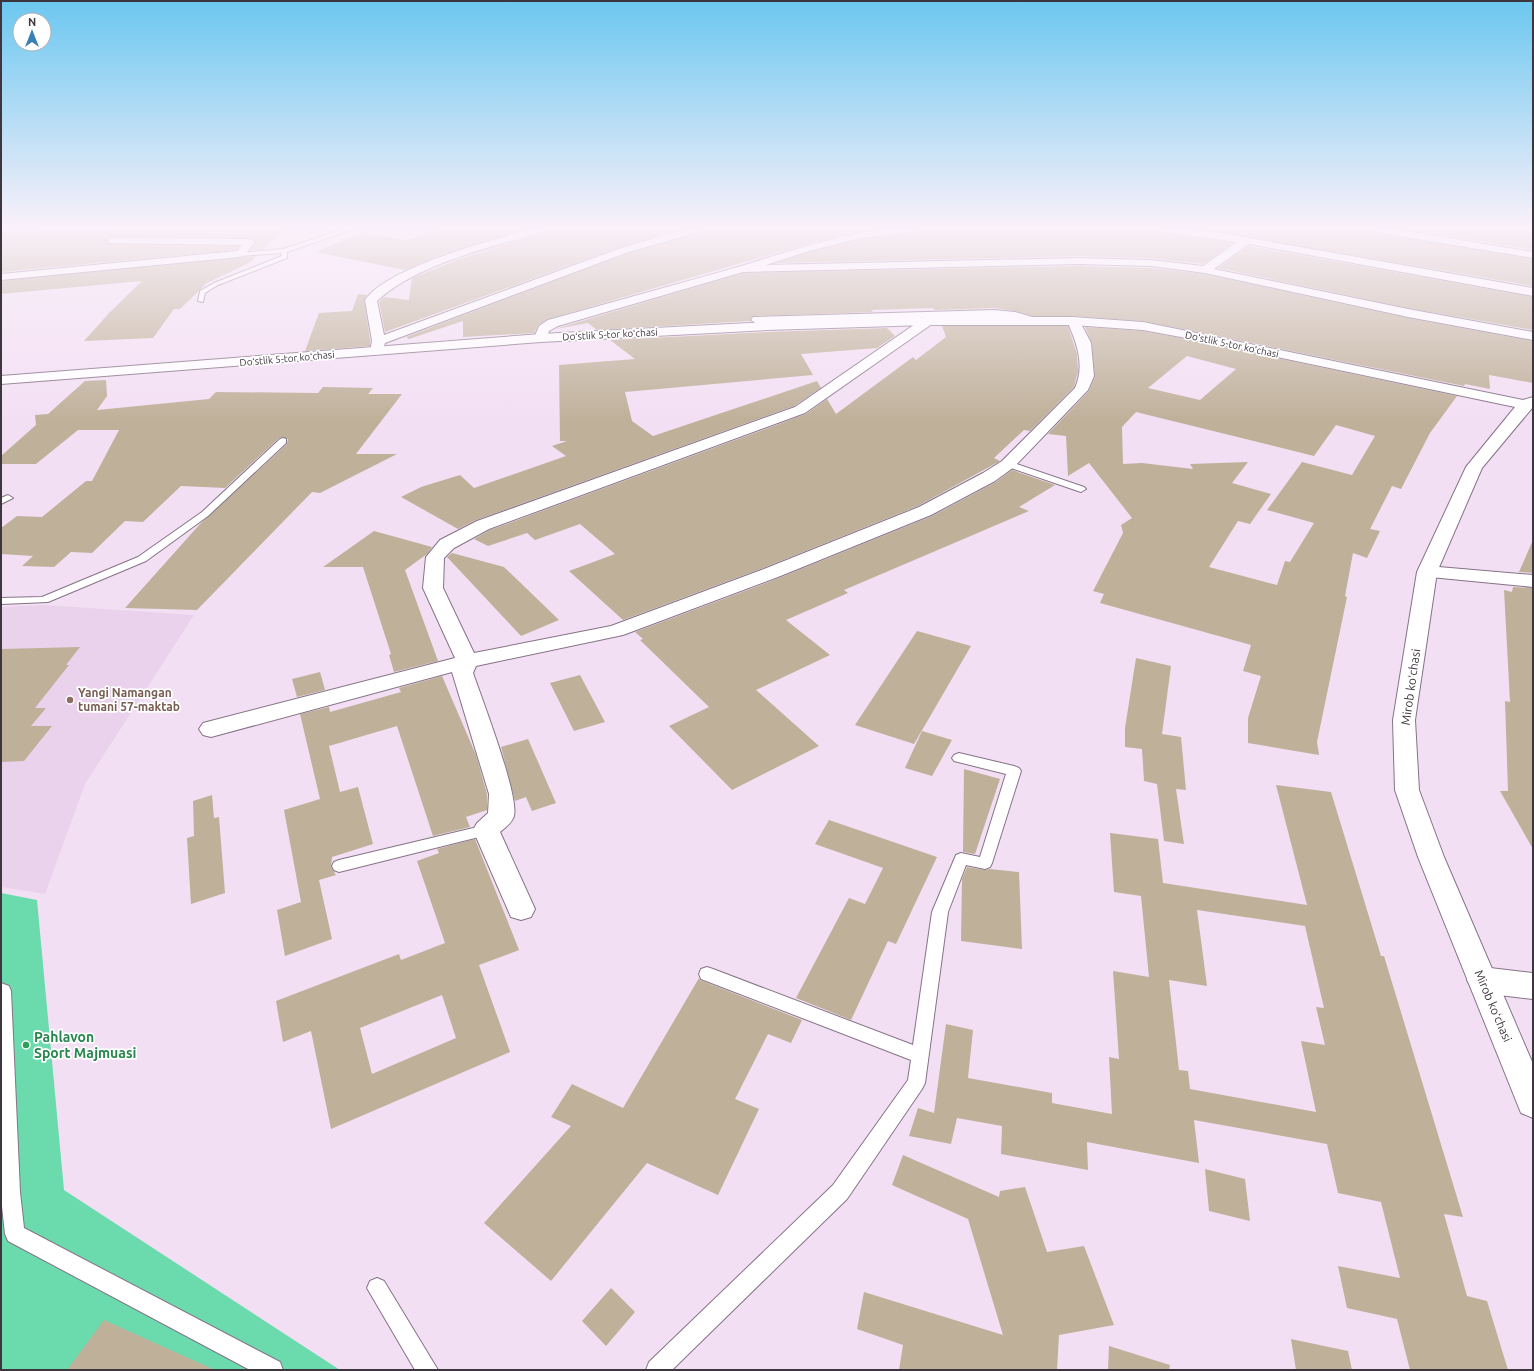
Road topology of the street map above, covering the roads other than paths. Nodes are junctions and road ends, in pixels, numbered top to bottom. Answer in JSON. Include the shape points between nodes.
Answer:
{"nodes":[{"id":1,"x":202,"y":293,"type":"edge"},
{"id":2,"x":376,"y":293,"type":"edge"},
{"id":3,"x":513,"y":293,"type":"edge"},
{"id":4,"x":658,"y":293,"type":"edge"},
{"id":5,"x":1313,"y":293,"type":"edge"},
{"id":6,"x":202,"y":301,"type":"dead end"},
{"id":7,"x":757,"y":320,"type":"dead end"},
{"id":8,"x":927,"y":321,"type":"junction"},
{"id":9,"x":1072,"y":321,"type":"junction"},
{"id":10,"x":1031,"y":322,"type":"junction"},
{"id":11,"x":1533,"y":336,"type":"edge"},
{"id":12,"x":541,"y":338,"type":"junction"},
{"id":13,"x":378,"y":346,"type":"junction"},
{"id":14,"x":1,"y":380,"type":"edge"},
{"id":15,"x":1529,"y":403,"type":"edge"},
{"id":16,"x":283,"y":441,"type":"dead end"},
{"id":17,"x":1008,"y":464,"type":"junction"},
{"id":18,"x":1081,"y":488,"type":"dead end"},
{"id":19,"x":1427,"y":572,"type":"junction"},
{"id":20,"x":1533,"y":581,"type":"edge"},
{"id":21,"x":1,"y":601,"type":"edge"},
{"id":22,"x":467,"y":661,"type":"junction"},
{"id":23,"x":211,"y":729,"type":"dead end"},
{"id":24,"x":959,"y":758,"type":"dead end"},
{"id":25,"x":486,"y":830,"type":"junction"},
{"id":26,"x":339,"y":866,"type":"dead end"},
{"id":27,"x":521,"y":909,"type":"dead end"},
{"id":28,"x":707,"y":974,"type":"dead end"},
{"id":29,"x":1482,"y":980,"type":"junction"},
{"id":30,"x":1533,"y":986,"type":"edge"},
{"id":31,"x":1,"y":990,"type":"edge"},
{"id":32,"x":3,"y":1035,"type":"edge"},
{"id":33,"x":919,"y":1055,"type":"junction"},
{"id":34,"x":1533,"y":1102,"type":"edge"},
{"id":35,"x":377,"y":1288,"type":"dead end"},
{"id":36,"x":662,"y":1369,"type":"edge"},
{"id":37,"x":272,"y":1370,"type":"edge"},
{"id":38,"x":427,"y":1370,"type":"edge"}],
"edges":[{"from":1,"to":6,"type":"lane"},
{"from":2,"to":13,"type":"street","via":[[371,300]]},
{"from":3,"to":13,"type":"street"},
{"from":4,"to":12,"type":"street","via":[[553,323],[541,332]]},
{"from":5,"to":11,"type":"street"},
{"from":7,"to":10,"type":"street","via":[[994,314],[1014,316]]},
{"from":8,"to":10,"type":"street","name":"Doʻstlik 5-tor koʻchasi"},
{"from":8,"to":12,"type":"street","name":"Doʻstlik 5-tor koʻchasi","via":[[767,326]]},
{"from":8,"to":22,"type":"street","via":[[800,410],[483,525],[447,544],[435,557],[433,588]]},
{"from":9,"to":10,"type":"street","name":"Doʻstlik 5-tor koʻchasi"},
{"from":9,"to":15,"type":"street","name":"Doʻstlik 5-tor koʻchasi","via":[[1144,326]]},
{"from":9,"to":17,"type":"street","via":[[1084,343],[1087,376],[1081,390]]},
{"from":12,"to":13,"type":"street","name":"Doʻstlik 5-tor koʻchasi"},
{"from":13,"to":14,"type":"street","name":"Doʻstlik 5-tor koʻchasi"},
{"from":15,"to":19,"type":"street","name":"Mirob koʻchasi","via":[[1474,467]]},
{"from":16,"to":21,"type":"lane","via":[[205,514],[142,559],[44,600]]},
{"from":17,"to":18,"type":"lane"},
{"from":17,"to":22,"type":"street","via":[[989,477],[925,510],[770,573],[616,631]]},
{"from":19,"to":20,"type":"street"},
{"from":19,"to":29,"type":"street","name":"Mirob koʻchasi","via":[[1404,720],[1407,790],[1431,857]]},
{"from":22,"to":23,"type":"street"},
{"from":22,"to":25,"type":"street","via":[[462,673],[501,794],[501,816]]},
{"from":24,"to":33,"type":"lane","via":[[1014,771],[985,863],[961,859],[940,912]]},
{"from":25,"to":26,"type":"lane"},
{"from":25,"to":27,"type":"street"},
{"from":28,"to":33,"type":"lane"},
{"from":29,"to":30,"type":"street"},
{"from":29,"to":34,"type":"street","name":"Mirob koʻchasi"},
{"from":31,"to":32,"type":"lane","via":[[4,991]]},
{"from":32,"to":37,"type":"lane","via":[[10,1192],[15,1234]]},
{"from":33,"to":36,"type":"lane","via":[[916,1083],[840,1192]]},
{"from":35,"to":38,"type":"lane"}]}
